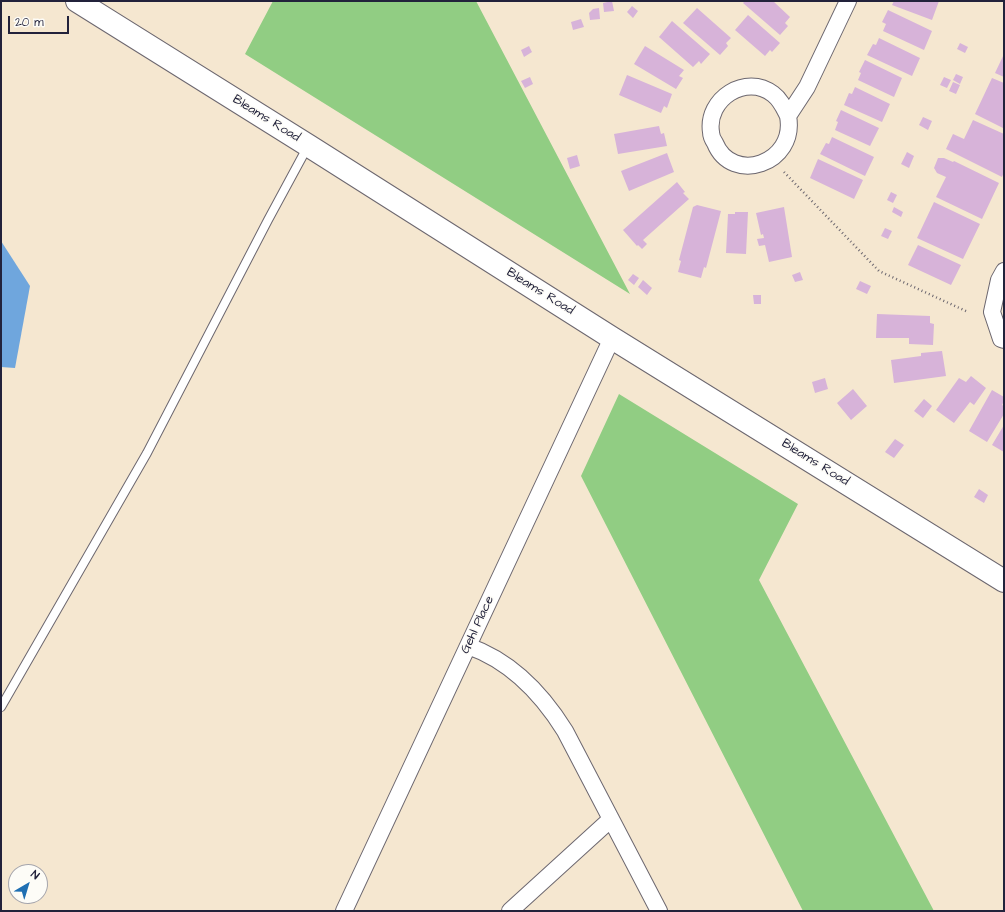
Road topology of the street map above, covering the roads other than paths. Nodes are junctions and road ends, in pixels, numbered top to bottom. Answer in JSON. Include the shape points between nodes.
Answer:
{"nodes":[{"id":1,"x":77,"y":1,"type":"edge"},
{"id":2,"x":848,"y":1,"type":"edge"},
{"id":3,"x":788,"y":116,"type":"junction"},
{"id":4,"x":309,"y":146,"type":"junction"},
{"id":5,"x":1004,"y":271,"type":"edge"},
{"id":6,"x":612,"y":338,"type":"junction"},
{"id":7,"x":1004,"y":340,"type":"edge"},
{"id":8,"x":1004,"y":581,"type":"edge"},
{"id":9,"x":468,"y":646,"type":"junction"},
{"id":10,"x":1,"y":707,"type":"edge"},
{"id":11,"x":611,"y":819,"type":"junction"},
{"id":12,"x":344,"y":911,"type":"edge"},
{"id":13,"x":510,"y":911,"type":"edge"},
{"id":14,"x":659,"y":911,"type":"edge"}],
"edges":[{"from":1,"to":4,"type":"main road","name":"Bleams Road"},
{"from":2,"to":3,"type":"street","via":[[807,87]]},
{"from":3,"to":3,"type":"street","via":[[783,104],[773,94],[752,87],[739,88],[729,92],[718,102],[711,118],[710,132],[718,150],[728,160],[739,165],[753,166],[772,159],[782,150],[788,138]]},
{"from":4,"to":6,"type":"main road","name":"Bleams Road"},
{"from":4,"to":10,"type":"lane","via":[[147,453]]},
{"from":5,"to":7,"type":"street","via":[[999,280],[992,312]]},
{"from":6,"to":8,"type":"main road","name":"Bleams Road"},
{"from":6,"to":9,"type":"street","name":"Gehl Place"},
{"from":9,"to":11,"type":"street","via":[[501,662],[544,700],[565,731]]},
{"from":9,"to":12,"type":"street","name":"Gehl Place"},
{"from":11,"to":13,"type":"street"},
{"from":11,"to":14,"type":"street"}]}
